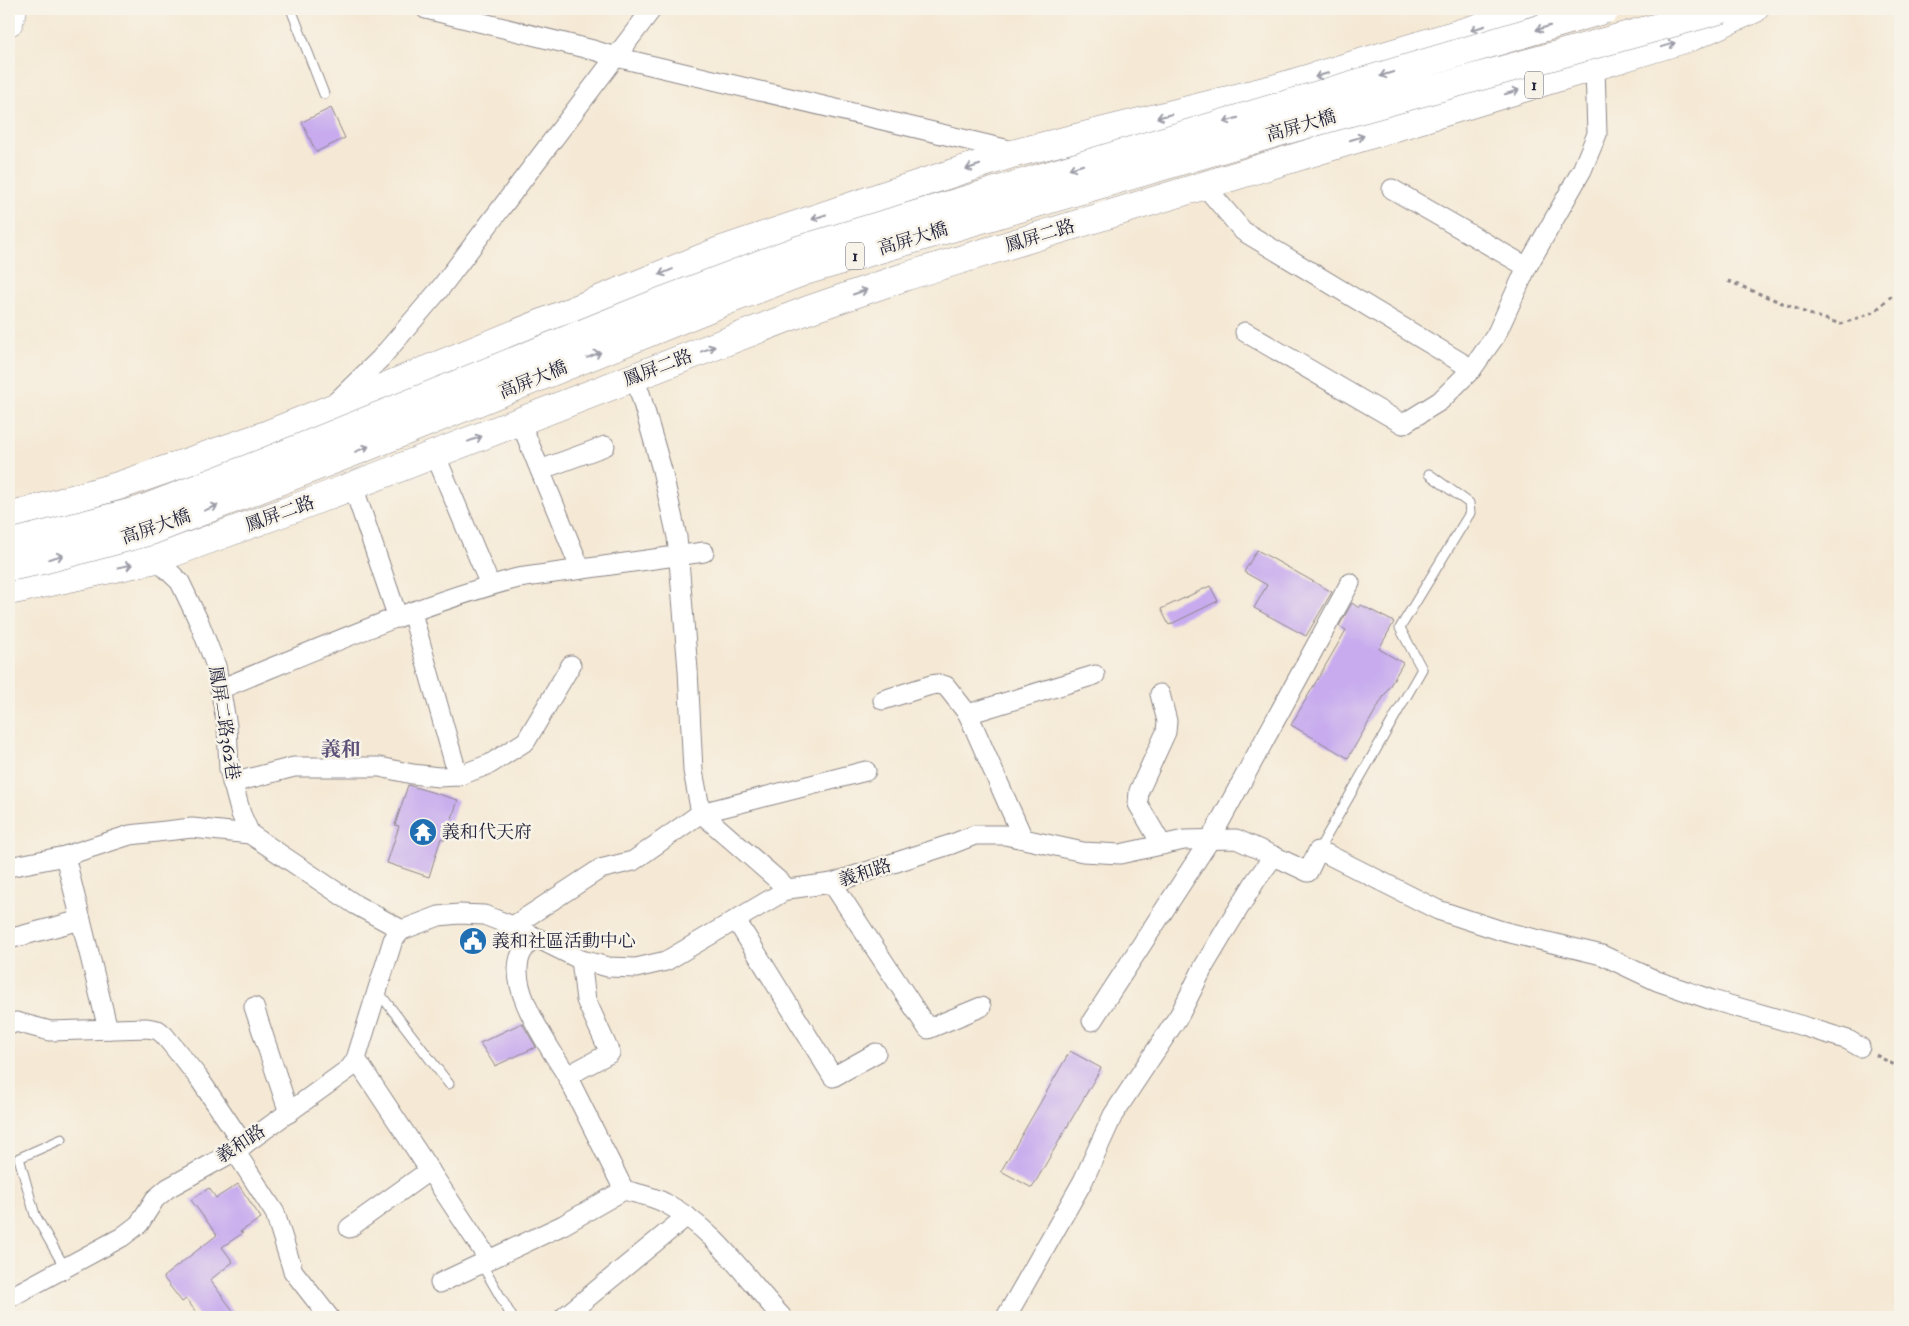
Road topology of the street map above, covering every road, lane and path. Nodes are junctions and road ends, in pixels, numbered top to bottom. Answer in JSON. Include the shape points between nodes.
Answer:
{"nodes":[{"id":1,"x":13,"y":9,"type":"edge"},
{"id":2,"x":291,"y":9,"type":"edge"},
{"id":3,"x":426,"y":9,"type":"edge"},
{"id":4,"x":652,"y":9,"type":"edge"},
{"id":5,"x":1541,"y":9,"type":"edge"},
{"id":6,"x":1606,"y":9,"type":"edge"},
{"id":7,"x":1724,"y":9,"type":"edge"},
{"id":8,"x":1754,"y":9,"type":"edge"},
{"id":9,"x":9,"y":22,"type":"edge"},
{"id":10,"x":616,"y":57,"type":"junction"},
{"id":11,"x":1595,"y":67,"type":"junction"},
{"id":12,"x":324,"y":94,"type":"dead end"},
{"id":13,"x":1310,"y":152,"type":"joint"},
{"id":14,"x":1012,"y":154,"type":"junction"},
{"id":15,"x":1204,"y":185,"type":"junction"},
{"id":16,"x":1392,"y":189,"type":"dead end"},
{"id":17,"x":1527,"y":267,"type":"junction"},
{"id":18,"x":1728,"y":281,"type":"dead end"},
{"id":19,"x":1900,"y":288,"type":"edge"},
{"id":20,"x":1245,"y":332,"type":"dead end"},
{"id":21,"x":1472,"y":370,"type":"junction"},
{"id":22,"x":640,"y":393,"type":"dead end"},
{"id":23,"x":327,"y":410,"type":"junction"},
{"id":24,"x":520,"y":421,"type":"junction"},
{"id":25,"x":605,"y":446,"type":"dead end"},
{"id":26,"x":435,"y":454,"type":"junction"},
{"id":27,"x":540,"y":470,"type":"junction"},
{"id":28,"x":1429,"y":474,"type":"dead end"},
{"id":29,"x":118,"y":486,"type":"junction"},
{"id":30,"x":353,"y":486,"type":"junction"},
{"id":31,"x":9,"y":517,"type":"edge"},
{"id":32,"x":9,"y":544,"type":"edge"},
{"id":33,"x":704,"y":552,"type":"dead end"},
{"id":34,"x":678,"y":554,"type":"junction"},
{"id":35,"x":156,"y":559,"type":"junction"},
{"id":36,"x":9,"y":567,"type":"edge"},
{"id":37,"x":580,"y":568,"type":"junction"},
{"id":38,"x":1350,"y":584,"type":"dead end"},
{"id":39,"x":490,"y":585,"type":"junction"},
{"id":40,"x":9,"y":591,"type":"edge"},
{"id":41,"x":405,"y":615,"type":"junction"},
{"id":42,"x":571,"y":666,"type":"dead end"},
{"id":43,"x":1095,"y":675,"type":"dead end"},
{"id":44,"x":220,"y":689,"type":"junction"},
{"id":45,"x":1160,"y":694,"type":"dead end"},
{"id":46,"x":882,"y":700,"type":"dead end"},
{"id":47,"x":968,"y":714,"type":"junction"},
{"id":48,"x":866,"y":771,"type":"dead end"},
{"id":49,"x":458,"y":776,"type":"junction"},
{"id":50,"x":232,"y":783,"type":"junction"},
{"id":51,"x":701,"y":813,"type":"junction"},
{"id":52,"x":250,"y":834,"type":"junction"},
{"id":53,"x":1023,"y":838,"type":"junction"},
{"id":54,"x":1211,"y":838,"type":"junction"},
{"id":55,"x":1162,"y":845,"type":"junction"},
{"id":56,"x":1318,"y":852,"type":"junction"},
{"id":57,"x":65,"y":856,"type":"junction"},
{"id":58,"x":1274,"y":856,"type":"junction"},
{"id":59,"x":9,"y":867,"type":"edge"},
{"id":60,"x":832,"y":883,"type":"junction"},
{"id":61,"x":788,"y":889,"type":"junction"},
{"id":62,"x":81,"y":920,"type":"junction"},
{"id":63,"x":736,"y":920,"type":"junction"},
{"id":64,"x":513,"y":926,"type":"junction"},
{"id":65,"x":402,"y":930,"type":"junction"},
{"id":66,"x":535,"y":937,"type":"junction"},
{"id":67,"x":9,"y":939,"type":"edge"},
{"id":68,"x":581,"y":960,"type":"junction"},
{"id":69,"x":377,"y":990,"type":"junction"},
{"id":70,"x":254,"y":1007,"type":"dead end"},
{"id":71,"x":981,"y":1007,"type":"dead end"},
{"id":72,"x":1092,"y":1021,"type":"dead end"},
{"id":73,"x":9,"y":1024,"type":"edge"},
{"id":74,"x":108,"y":1029,"type":"junction"},
{"id":75,"x":1860,"y":1046,"type":"joint"},
{"id":76,"x":876,"y":1053,"type":"dead end"},
{"id":77,"x":356,"y":1059,"type":"junction"},
{"id":78,"x":1900,"y":1068,"type":"edge"},
{"id":79,"x":566,"y":1076,"type":"junction"},
{"id":80,"x":449,"y":1084,"type":"dead end"},
{"id":81,"x":289,"y":1113,"type":"junction"},
{"id":82,"x":62,"y":1139,"type":"dead end"},
{"id":83,"x":239,"y":1148,"type":"junction"},
{"id":84,"x":430,"y":1170,"type":"junction"},
{"id":85,"x":624,"y":1190,"type":"junction"},
{"id":86,"x":687,"y":1216,"type":"junction"},
{"id":87,"x":349,"y":1228,"type":"dead end"},
{"id":88,"x":485,"y":1262,"type":"junction"},
{"id":89,"x":65,"y":1268,"type":"junction"},
{"id":90,"x":440,"y":1283,"type":"dead end"},
{"id":91,"x":9,"y":1298,"type":"edge"},
{"id":92,"x":329,"y":1317,"type":"edge"},
{"id":93,"x":512,"y":1317,"type":"edge"},
{"id":94,"x":564,"y":1317,"type":"edge"},
{"id":95,"x":782,"y":1317,"type":"edge"},
{"id":96,"x":1006,"y":1317,"type":"edge"}],
"edges":[{"from":1,"to":9,"type":"main road"},
{"from":2,"to":12,"type":"lane"},
{"from":3,"to":10,"type":"street"},
{"from":4,"to":10,"type":"street"},
{"from":5,"to":14,"type":"main road","one_way":true,"via":[[1280,87]]},
{"from":6,"to":32,"type":"main road","name":"高屏大橋","number":"1","one_way":true,"bridge":true,"via":[[798,250],[141,510]]},
{"from":36,"to":7,"type":"main road","name":"高屏大橋","number":"1","one_way":true,"bridge":true,"via":[[151,531],[808,270],[1276,132]]},
{"from":11,"to":8,"type":"main road","name":"高屏大橋","number":"1","one_way":true,"via":[[1692,38]]},
{"from":10,"to":14,"type":"street","via":[[1005,149]]},
{"from":10,"to":23,"type":"street","via":[[439,290],[380,359]]},
{"from":13,"to":11,"type":"main road","name":"高屏大橋","number":"1","one_way":true},
{"from":11,"to":17,"type":"street","via":[[1597,134],[1582,170]]},
{"from":13,"to":15,"type":"main road","name":"鳳屏二路","number":"1"},
{"from":14,"to":23,"type":"main road","one_way":true,"via":[[722,250]]},
{"from":15,"to":21,"type":"street","via":[[1244,231]]},
{"from":24,"to":15,"type":"main road","name":"鳳屏二路","number":"1","one_way":true,"via":[[817,307]]},
{"from":16,"to":17,"type":"street"},
{"from":17,"to":21,"type":"street","via":[[1496,335]]},
{"from":18,"to":19,"type":"path","via":[[1841,324],[1874,312]]},
{"from":20,"to":21,"type":"street","via":[[1403,424],[1440,401]]},
{"from":22,"to":34,"type":"street","via":[[662,470]]},
{"from":23,"to":29,"type":"main road","via":[[266,435]]},
{"from":26,"to":24,"type":"main road","name":"鳳屏二路","number":"1","one_way":true},
{"from":24,"to":27,"type":"street"},
{"from":25,"to":27,"type":"street"},
{"from":26,"to":30,"type":"main road","name":"鳳屏二路","number":"1"},
{"from":26,"to":39,"type":"street"},
{"from":27,"to":37,"type":"street"},
{"from":28,"to":56,"type":"lane","via":[[1469,504],[1470,513],[1400,628],[1422,669]]},
{"from":29,"to":31,"type":"main road"},
{"from":29,"to":35,"type":"street","name":"鳳屏二路362巷"},
{"from":30,"to":35,"type":"main road","name":"鳳屏二路","number":"1"},
{"from":30,"to":41,"type":"street"},
{"from":33,"to":34,"type":"street"},
{"from":34,"to":37,"type":"street"},
{"from":34,"to":51,"type":"street","via":[[693,771]]},
{"from":40,"to":35,"type":"main road","name":"鳳屏二路","number":"1","one_way":true},
{"from":35,"to":44,"type":"street","name":"鳳屏二路362巷","via":[[180,582],[216,666]]},
{"from":37,"to":39,"type":"street"},
{"from":38,"to":54,"type":"street"},
{"from":39,"to":41,"type":"street"},
{"from":41,"to":44,"type":"street"},
{"from":41,"to":49,"type":"street"},
{"from":42,"to":49,"type":"street","via":[[526,740],[490,764]]},
{"from":43,"to":47,"type":"street"},
{"from":44,"to":50,"type":"street","name":"鳳屏二路362巷"},
{"from":45,"to":55,"type":"street","via":[[1167,721],[1166,732],[1139,791],[1138,804]]},
{"from":46,"to":47,"type":"street","via":[[938,684],[946,686]]},
{"from":47,"to":53,"type":"street"},
{"from":48,"to":51,"type":"street"},
{"from":49,"to":50,"type":"street","via":[[412,774],[380,767],[294,766]]},
{"from":50,"to":52,"type":"street","name":"鳳屏二路362巷"},
{"from":51,"to":61,"type":"street"},
{"from":51,"to":64,"type":"street","via":[[633,861],[600,869]]},
{"from":52,"to":57,"type":"street","via":[[192,828],[130,834]]},
{"from":52,"to":65,"type":"street","via":[[349,900]]},
{"from":53,"to":55,"type":"street","name":"義和路","via":[[1082,852],[1120,854]]},
{"from":53,"to":60,"type":"street","name":"義和路","via":[[975,835]]},
{"from":54,"to":55,"type":"street","name":"義和路"},
{"from":54,"to":58,"type":"street","name":"義和路","via":[[1236,839]]},
{"from":54,"to":72,"type":"street"},
{"from":56,"to":58,"type":"street","name":"義和路","via":[[1308,872]]},
{"from":56,"to":75,"type":"street","via":[[1438,910],[1502,931],[1602,954],[1694,994]]},
{"from":57,"to":59,"type":"street"},
{"from":57,"to":62,"type":"street"},
{"from":58,"to":96,"type":"street","via":[[1204,966],[1180,1014],[1113,1115],[1083,1181]]},
{"from":60,"to":61,"type":"street","name":"義和路"},
{"from":60,"to":71,"type":"street","via":[[928,1029]]},
{"from":61,"to":63,"type":"street","name":"義和路"},
{"from":62,"to":67,"type":"street"},
{"from":62,"to":74,"type":"street"},
{"from":63,"to":68,"type":"street","name":"義和路","via":[[666,961],[636,968],[608,967]]},
{"from":63,"to":76,"type":"street","via":[[834,1077]]},
{"from":64,"to":65,"type":"street","name":"義和路","via":[[484,915],[459,914],[439,916]]},
{"from":64,"to":66,"type":"street","name":"義和路"},
{"from":65,"to":69,"type":"street","name":"義和路","via":[[393,940]]},
{"from":66,"to":68,"type":"street","name":"義和路"},
{"from":66,"to":79,"type":"street","via":[[523,950],[518,968],[522,994]]},
{"from":68,"to":79,"type":"street","via":[[586,1000],[610,1053]]},
{"from":69,"to":77,"type":"street","name":"義和路"},
{"from":69,"to":80,"type":"lane"},
{"from":70,"to":81,"type":"street"},
{"from":73,"to":74,"type":"street","via":[[16,1022],[50,1031]]},
{"from":74,"to":83,"type":"street","via":[[158,1030],[198,1077]]},
{"from":75,"to":78,"type":"path"},
{"from":77,"to":81,"type":"street","name":"義和路","via":[[350,1068]]},
{"from":77,"to":84,"type":"street"},
{"from":79,"to":85,"type":"street"},
{"from":81,"to":83,"type":"street","name":"義和路"},
{"from":82,"to":89,"type":"lane","via":[[19,1158],[35,1215]]},
{"from":83,"to":89,"type":"street","name":"義和路","via":[[168,1188],[155,1199],[139,1224],[122,1238]]},
{"from":83,"to":92,"type":"street","via":[[275,1213],[293,1271]]},
{"from":84,"to":87,"type":"street"},
{"from":84,"to":88,"type":"street"},
{"from":85,"to":86,"type":"street","via":[[663,1202]]},
{"from":85,"to":88,"type":"street","via":[[563,1225]]},
{"from":86,"to":94,"type":"street"},
{"from":86,"to":95,"type":"street","via":[[717,1241]]},
{"from":88,"to":90,"type":"street"},
{"from":88,"to":93,"type":"lane"},
{"from":89,"to":91,"type":"street","name":"義和路"}]}
